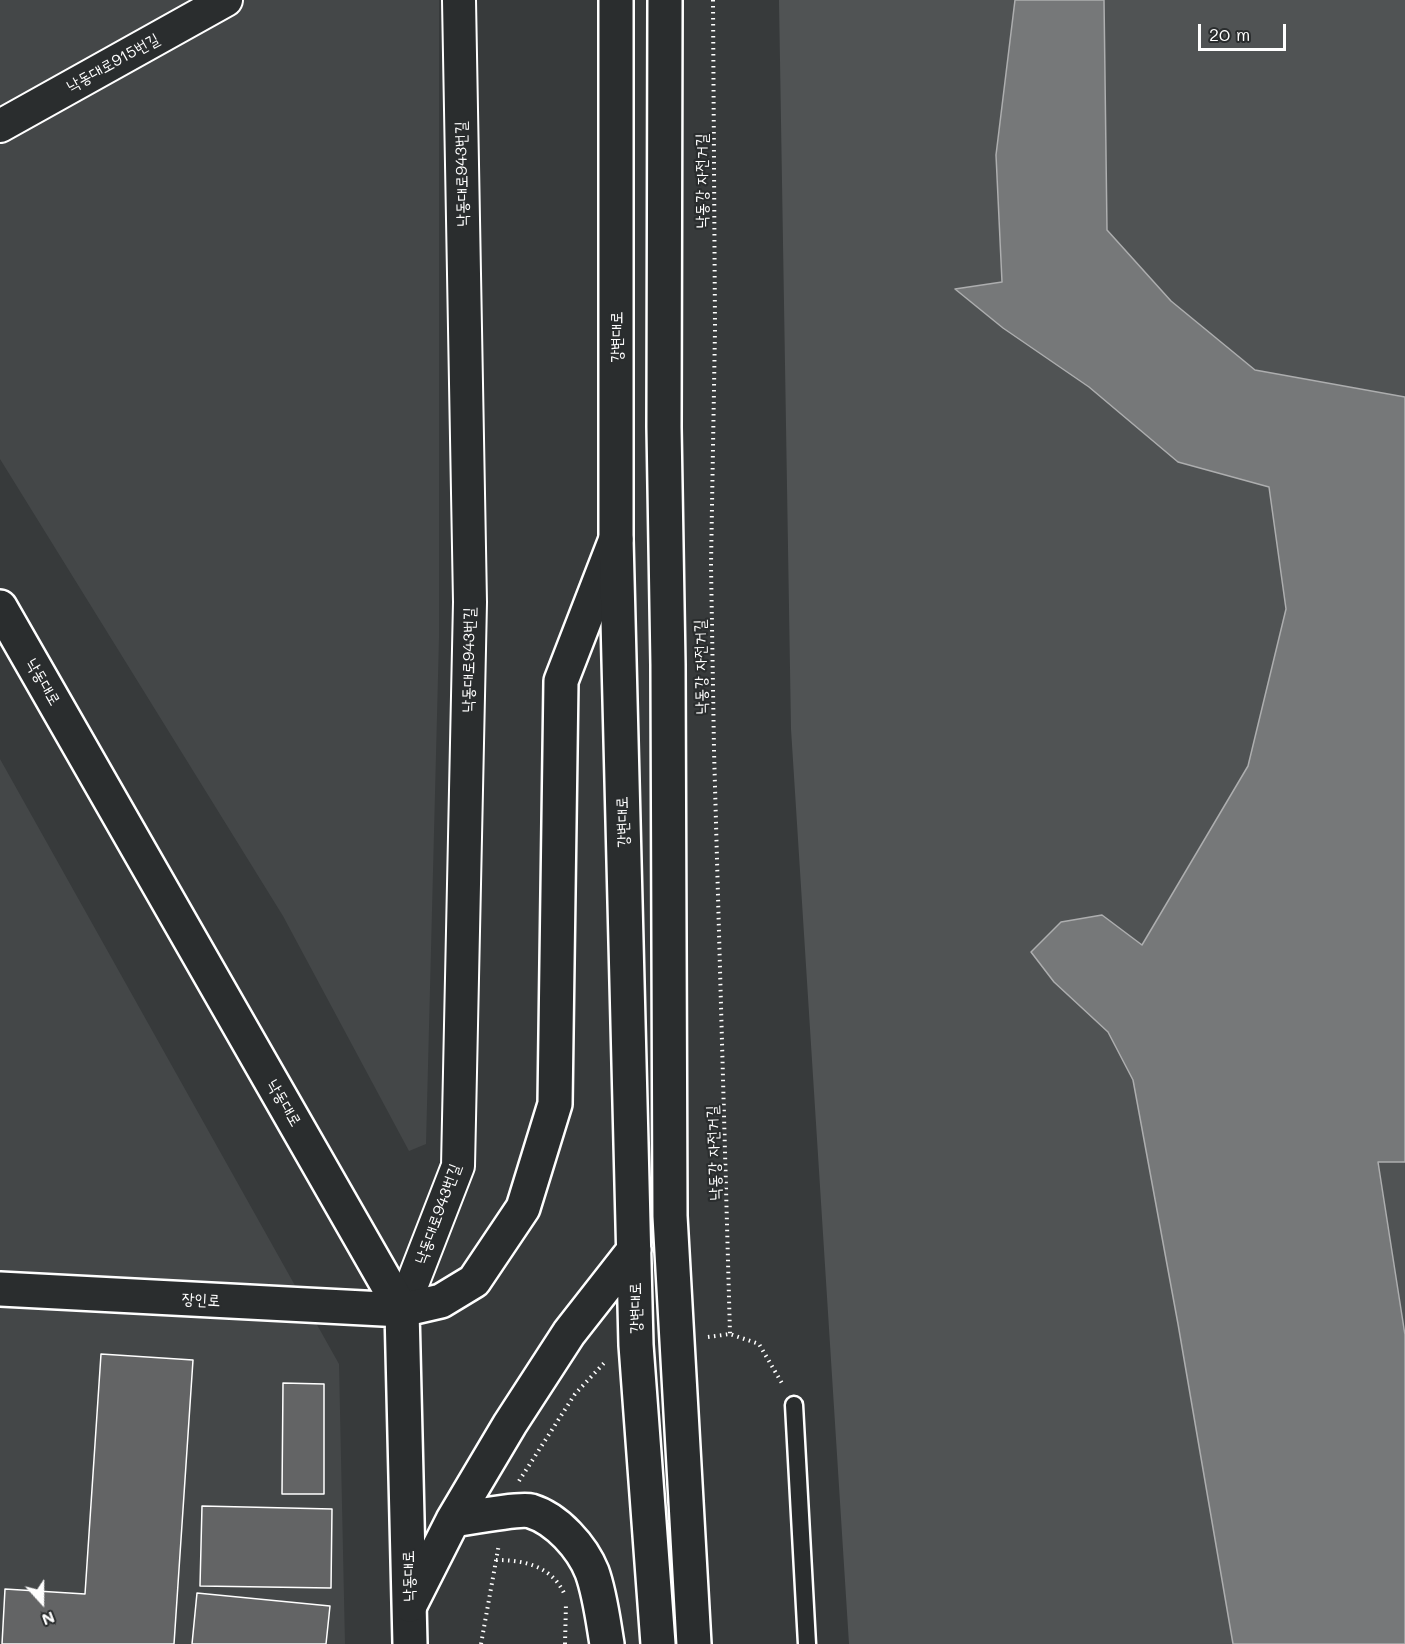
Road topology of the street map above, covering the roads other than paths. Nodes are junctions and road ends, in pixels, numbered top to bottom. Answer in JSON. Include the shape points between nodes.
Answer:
{"nodes":[{"id":1,"x":226,"y":0,"type":"edge"},
{"id":2,"x":459,"y":0,"type":"edge"},
{"id":3,"x":616,"y":0,"type":"edge"},
{"id":4,"x":665,"y":0,"type":"edge"},
{"id":5,"x":0,"y":126,"type":"edge"},
{"id":6,"x":616,"y":539,"type":"junction"},
{"id":7,"x":0,"y":607,"type":"edge"},
{"id":8,"x":634,"y":1250,"type":"junction"},
{"id":9,"x":0,"y":1289,"type":"edge"},
{"id":10,"x":402,"y":1310,"type":"junction"},
{"id":11,"x":794,"y":1405,"type":"road end"},
{"id":12,"x":453,"y":1520,"type":"junction"},
{"id":13,"x":410,"y":1605,"type":"junction"},
{"id":14,"x":410,"y":1644,"type":"edge"},
{"id":15,"x":607,"y":1644,"type":"edge"},
{"id":16,"x":658,"y":1644,"type":"edge"},
{"id":17,"x":694,"y":1644,"type":"edge"},
{"id":18,"x":807,"y":1644,"type":"edge"}],
"edges":[{"from":1,"to":5,"type":"street","name":"낙동대로915번길"},
{"from":2,"to":10,"type":"street","name":"낙동대로943번길","via":[[470,602],[458,1166]]},
{"from":3,"to":6,"type":"main road","name":"강변대로"},
{"from":4,"to":17,"type":"main road","via":[[670,1216]]},
{"from":6,"to":8,"type":"main road","name":"강변대로"},
{"from":6,"to":10,"type":"main road","name":"장인로","via":[[561,681],[555,1104],[523,1208],[474,1281],[441,1301]]},
{"from":7,"to":10,"type":"main road","name":"낙동대로"},
{"from":8,"to":12,"type":"main road","via":[[569,1333]]},
{"from":8,"to":16,"type":"main road","name":"강변대로","via":[[636,1345]]},
{"from":9,"to":10,"type":"main road","name":"장인로"},
{"from":10,"to":13,"type":"main road","name":"낙동대로"},
{"from":11,"to":18,"type":"lane"},
{"from":12,"to":13,"type":"main road"},
{"from":12,"to":15,"type":"main road","via":[[529,1510],[557,1526],[591,1570]]},
{"from":13,"to":14,"type":"main road","name":"낙동대로"}]}
